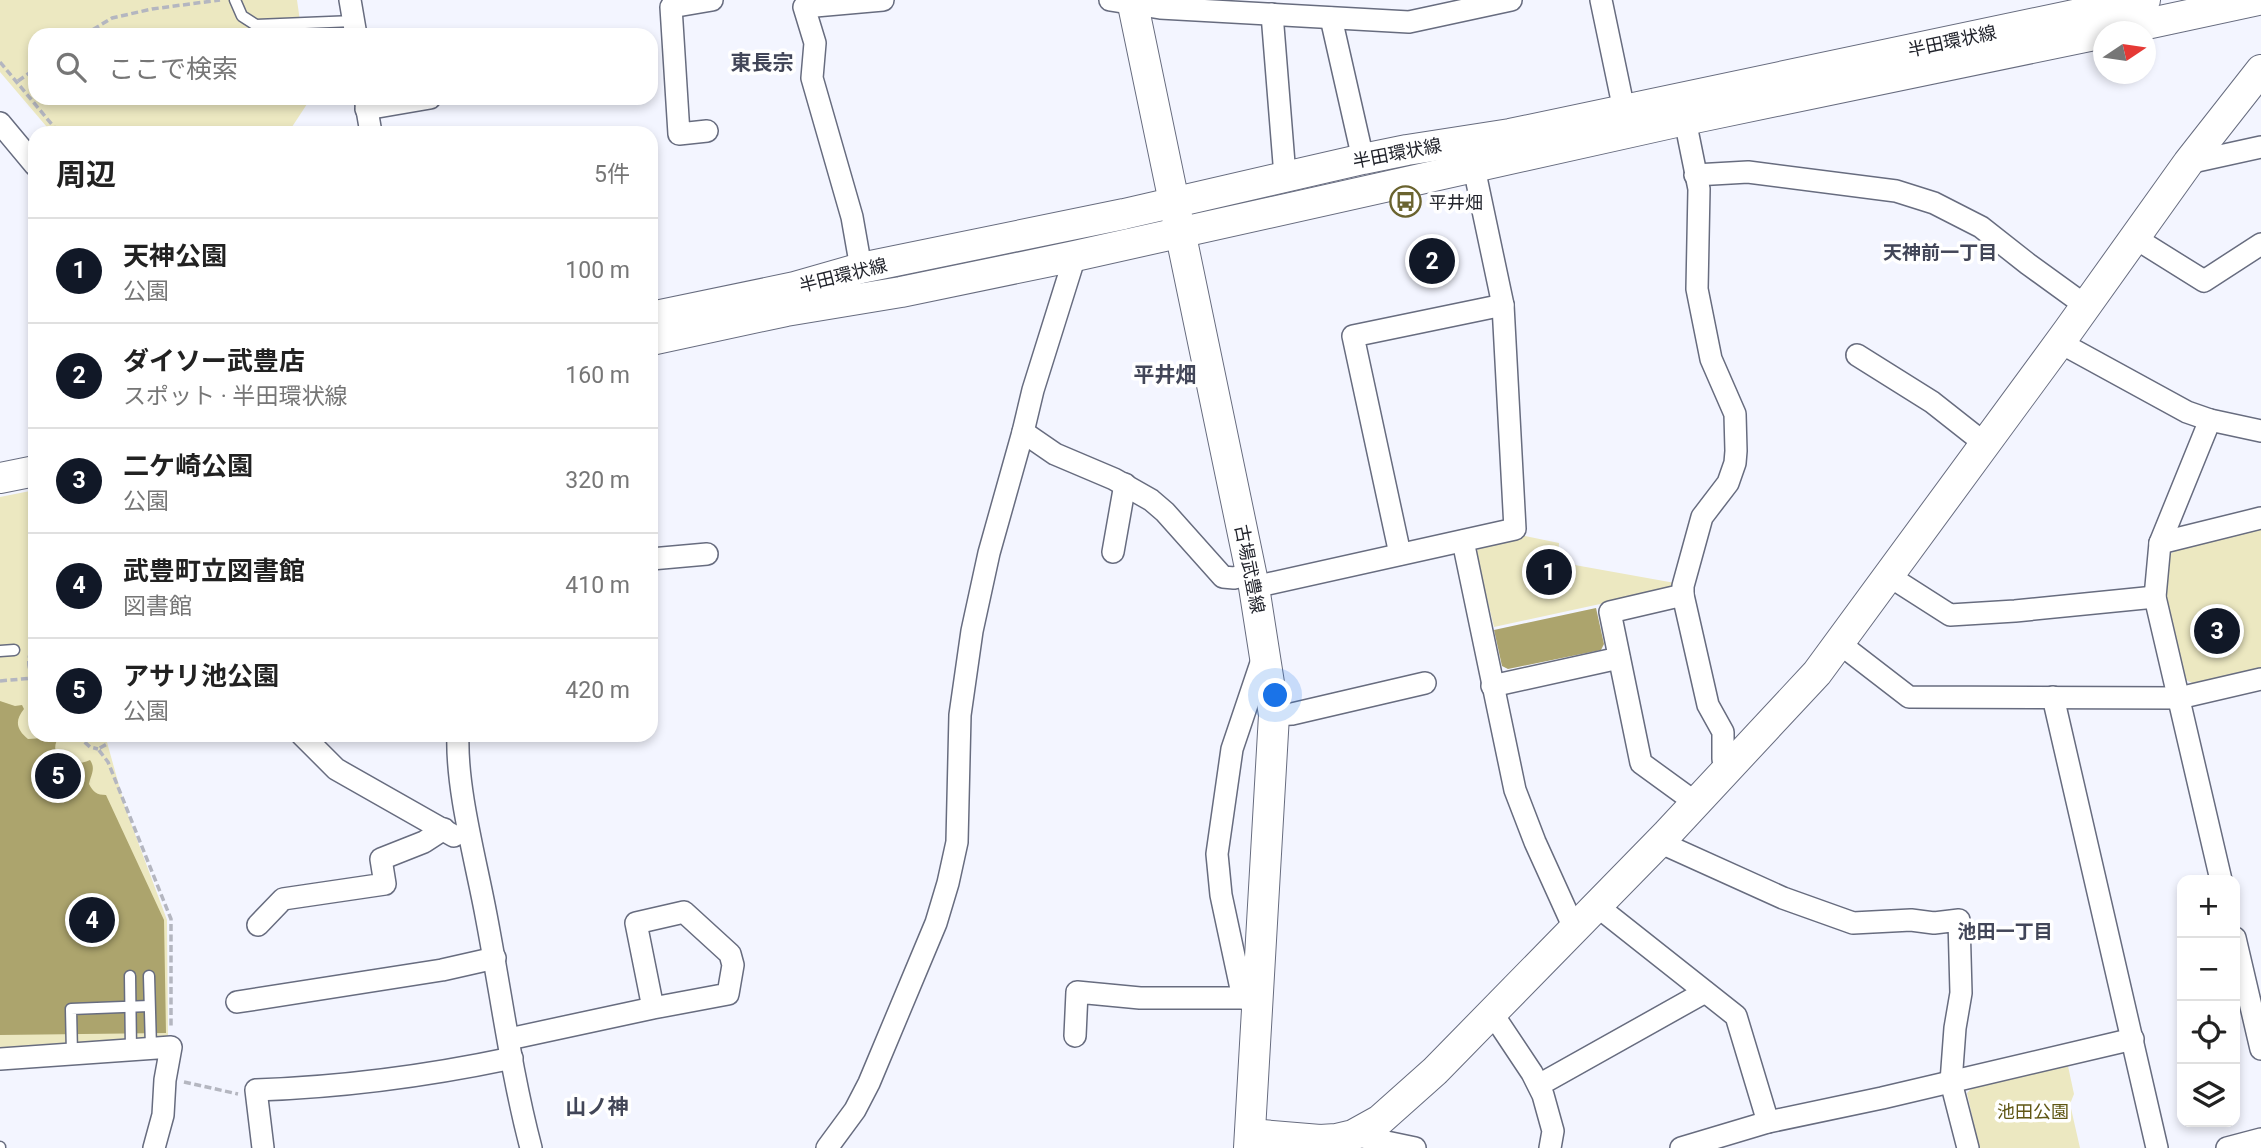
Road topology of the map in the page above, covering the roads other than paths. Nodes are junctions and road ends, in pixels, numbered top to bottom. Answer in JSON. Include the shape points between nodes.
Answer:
{"nodes":[{"id":1,"x":236,"y":0,"type":"edge"},
{"id":2,"x":712,"y":0,"type":"edge"},
{"id":3,"x":883,"y":0,"type":"edge"},
{"id":4,"x":1601,"y":0,"type":"edge"},
{"id":5,"x":2143,"y":0,"type":"edge"},
{"id":6,"x":2258,"y":0,"type":"edge"},
{"id":7,"x":1125,"y":1,"type":"edge"},
{"id":8,"x":1501,"y":1,"type":"edge"},
{"id":9,"x":802,"y":4,"type":"edge"},
{"id":10,"x":1282,"y":10,"type":"edge"},
{"id":11,"x":1331,"y":18,"type":"junction"},
{"id":12,"x":353,"y":19,"type":"edge"},
{"id":13,"x":2156,"y":21,"type":"edge"},
{"id":14,"x":2093,"y":35,"type":"edge"},
{"id":15,"x":2261,"y":70,"type":"edge"},
{"id":16,"x":366,"y":105,"type":"edge"},
{"id":17,"x":1624,"y":110,"type":"junction"},
{"id":18,"x":1685,"y":120,"type":"junction"},
{"id":19,"x":0,"y":123,"type":"edge"},
{"id":20,"x":370,"y":126,"type":"edge"},
{"id":21,"x":707,"y":131,"type":"dead end"},
{"id":22,"x":2260,"y":150,"type":"edge"},
{"id":23,"x":28,"y":157,"type":"edge"},
{"id":24,"x":1363,"y":159,"type":"junction"},
{"id":25,"x":2188,"y":163,"type":"junction"},
{"id":26,"x":1474,"y":168,"type":"junction"},
{"id":27,"x":1285,"y":176,"type":"junction"},
{"id":28,"x":1695,"y":176,"type":"junction"},
{"id":29,"x":1173,"y":202,"type":"junction"},
{"id":30,"x":1180,"y":234,"type":"junction"},
{"id":31,"x":2135,"y":238,"type":"junction"},
{"id":32,"x":2261,"y":244,"type":"edge"},
{"id":33,"x":1075,"y":256,"type":"junction"},
{"id":34,"x":862,"y":268,"type":"junction"},
{"id":35,"x":1503,"y":305,"type":"junction"},
{"id":36,"x":2086,"y":306,"type":"junction"},
{"id":37,"x":658,"y":316,"type":"edge"},
{"id":38,"x":658,"y":338,"type":"edge"},
{"id":39,"x":2059,"y":342,"type":"junction"},
{"id":40,"x":1857,"y":355,"type":"dead end"},
{"id":41,"x":2210,"y":420,"type":"junction"},
{"id":42,"x":2261,"y":431,"type":"edge"},
{"id":43,"x":1023,"y":432,"type":"junction"},
{"id":44,"x":1984,"y":443,"type":"junction"},
{"id":45,"x":28,"y":452,"type":"edge"},
{"id":46,"x":0,"y":458,"type":"edge"},
{"id":47,"x":28,"y":472,"type":"edge"},
{"id":48,"x":0,"y":478,"type":"edge"},
{"id":49,"x":1125,"y":484,"type":"junction"},
{"id":50,"x":2261,"y":518,"type":"edge"},
{"id":51,"x":1463,"y":541,"type":"junction"},
{"id":52,"x":2161,"y":544,"type":"junction"},
{"id":53,"x":1113,"y":552,"type":"dead end"},
{"id":54,"x":707,"y":554,"type":"dead end"},
{"id":55,"x":1400,"y":554,"type":"junction"},
{"id":56,"x":658,"y":558,"type":"edge"},
{"id":57,"x":1889,"y":576,"type":"junction"},
{"id":58,"x":1252,"y":580,"type":"junction"},
{"id":59,"x":1683,"y":595,"type":"junction"},
{"id":60,"x":2155,"y":597,"type":"junction"},
{"id":61,"x":1839,"y":643,"type":"junction"},
{"id":62,"x":14,"y":650,"type":"dead end"},
{"id":63,"x":0,"y":651,"type":"edge"},
{"id":64,"x":1265,"y":652,"type":"junction"},
{"id":65,"x":1619,"y":658,"type":"junction"},
{"id":66,"x":2261,"y":679,"type":"edge"},
{"id":67,"x":1425,"y":683,"type":"dead end"},
{"id":68,"x":1492,"y":686,"type":"junction"},
{"id":69,"x":2053,"y":697,"type":"junction"},
{"id":70,"x":2179,"y":698,"type":"junction"},
{"id":71,"x":1274,"y":715,"type":"junction"},
{"id":72,"x":309,"y":742,"type":"edge"},
{"id":73,"x":458,"y":742,"type":"edge"},
{"id":74,"x":1730,"y":767,"type":"junction"},
{"id":75,"x":1696,"y":803,"type":"junction"},
{"id":76,"x":444,"y":829,"type":"junction"},
{"id":77,"x":1659,"y":842,"type":"junction"},
{"id":78,"x":474,"y":850,"type":"junction"},
{"id":79,"x":2220,"y":875,"type":"edge"},
{"id":80,"x":1597,"y":906,"type":"junction"},
{"id":81,"x":258,"y":925,"type":"dead end"},
{"id":82,"x":1574,"y":928,"type":"junction"},
{"id":83,"x":495,"y":958,"type":"junction"},
{"id":84,"x":2240,"y":959,"type":"edge"},
{"id":85,"x":130,"y":976,"type":"dead end"},
{"id":86,"x":149,"y":976,"type":"dead end"},
{"id":87,"x":1705,"y":992,"type":"junction"},
{"id":88,"x":1251,"y":998,"type":"junction"},
{"id":89,"x":237,"y":1002,"type":"dead end"},
{"id":90,"x":130,"y":1006,"type":"junction"},
{"id":91,"x":149,"y":1006,"type":"junction"},
{"id":92,"x":653,"y":1008,"type":"junction"},
{"id":93,"x":1492,"y":1013,"type":"junction"},
{"id":94,"x":1075,"y":1036,"type":"dead end"},
{"id":95,"x":2133,"y":1039,"type":"junction"},
{"id":96,"x":151,"y":1048,"type":"junction"},
{"id":97,"x":510,"y":1049,"type":"junction"},
{"id":98,"x":2261,"y":1049,"type":"edge"},
{"id":99,"x":72,"y":1054,"type":"junction"},
{"id":100,"x":0,"y":1059,"type":"edge"},
{"id":101,"x":1951,"y":1082,"type":"junction"},
{"id":102,"x":1539,"y":1085,"type":"junction"},
{"id":103,"x":1768,"y":1122,"type":"junction"},
{"id":104,"x":1353,"y":1135,"type":"junction"},
{"id":105,"x":2261,"y":1139,"type":"edge"},
{"id":106,"x":1250,"y":1141,"type":"edge"},
{"id":107,"x":1319,"y":1144,"type":"edge"},
{"id":108,"x":154,"y":1148,"type":"edge"},
{"id":109,"x":263,"y":1148,"type":"edge"},
{"id":110,"x":531,"y":1148,"type":"edge"},
{"id":111,"x":827,"y":1148,"type":"edge"},
{"id":112,"x":1415,"y":1148,"type":"edge"},
{"id":113,"x":1550,"y":1148,"type":"edge"},
{"id":114,"x":1681,"y":1148,"type":"edge"},
{"id":115,"x":1968,"y":1148,"type":"edge"},
{"id":116,"x":2157,"y":1148,"type":"edge"},
{"id":117,"x":2227,"y":1148,"type":"edge"}],
"edges":[{"from":1,"to":12,"type":"lane","via":[[242,16],[256,25]]},
{"from":2,"to":21,"type":"street","via":[[671,7],[679,134]]},
{"from":3,"to":9,"type":"street"},
{"from":4,"to":17,"type":"street"},
{"from":5,"to":17,"type":"main road","name":"半田環状線"},
{"from":6,"to":13,"type":"main road","name":"半田環状線"},
{"from":7,"to":10,"type":"street","via":[[1160,8]]},
{"from":7,"to":29,"type":"main road","name":"古場武豊線"},
{"from":8,"to":11,"type":"street","via":[[1409,22]]},
{"from":9,"to":34,"type":"street","via":[[815,43],[812,78]]},
{"from":10,"to":11,"type":"street"},
{"from":10,"to":27,"type":"street"},
{"from":11,"to":24,"type":"street"},
{"from":14,"to":18,"type":"main road","name":"半田環状線"},
{"from":15,"to":25,"type":"main road"},
{"from":16,"to":20,"type":"street"},
{"from":17,"to":24,"type":"main road","name":"半田環状線"},
{"from":18,"to":26,"type":"main road","name":"半田環状線"},
{"from":18,"to":28,"type":"street"},
{"from":19,"to":23,"type":"street"},
{"from":22,"to":25,"type":"street"},
{"from":24,"to":27,"type":"main road","name":"半田環状線"},
{"from":25,"to":31,"type":"main road"},
{"from":26,"to":30,"type":"main road","name":"半田環状線"},
{"from":26,"to":35,"type":"street"},
{"from":27,"to":29,"type":"main road","name":"半田環状線"},
{"from":28,"to":36,"type":"street","via":[[1748,172],[1916,196],[1981,228]]},
{"from":28,"to":59,"type":"street","via":[[1699,189],[1696,289],[1711,359],[1735,414],[1736,451],[1728,483],[1702,517]]},
{"from":29,"to":30,"type":"main road","name":"古場武豊線"},
{"from":29,"to":34,"type":"main road","name":"半田環状線"},
{"from":30,"to":33,"type":"main road","name":"半田環状線"},
{"from":30,"to":58,"type":"main road","name":"古場武豊線"},
{"from":31,"to":32,"type":"street","via":[[2204,281]]},
{"from":31,"to":36,"type":"main road"},
{"from":33,"to":38,"type":"main road","name":"半田環状線"},
{"from":33,"to":43,"type":"street"},
{"from":34,"to":37,"type":"main road","name":"半田環状線"},
{"from":35,"to":51,"type":"street","via":[[1515,529]]},
{"from":35,"to":55,"type":"street","via":[[1353,336]]},
{"from":36,"to":39,"type":"main road"},
{"from":39,"to":41,"type":"street"},
{"from":39,"to":44,"type":"main road"},
{"from":40,"to":44,"type":"street","via":[[1885,358]]},
{"from":41,"to":42,"type":"street"},
{"from":41,"to":52,"type":"street"},
{"from":43,"to":49,"type":"street","via":[[1055,454]]},
{"from":43,"to":111,"type":"street","via":[[972,631],[960,716],[957,842],[948,883],[869,1083]]},
{"from":44,"to":57,"type":"main road"},
{"from":45,"to":46,"type":"main road"},
{"from":47,"to":48,"type":"main road"},
{"from":49,"to":53,"type":"street"},
{"from":49,"to":58,"type":"street","via":[[1165,512],[1223,577]]},
{"from":50,"to":52,"type":"street"},
{"from":51,"to":55,"type":"street"},
{"from":51,"to":68,"type":"street"},
{"from":52,"to":60,"type":"street"},
{"from":54,"to":56,"type":"street"},
{"from":55,"to":58,"type":"street"},
{"from":57,"to":60,"type":"street","via":[[1950,615]]},
{"from":57,"to":61,"type":"main road"},
{"from":58,"to":64,"type":"main road","name":"古場武豊線"},
{"from":59,"to":65,"type":"street","via":[[1610,612]]},
{"from":59,"to":74,"type":"street","via":[[1707,705],[1723,732],[1723,759]]},
{"from":60,"to":70,"type":"street"},
{"from":61,"to":69,"type":"street","via":[[1909,697]]},
{"from":61,"to":74,"type":"main road"},
{"from":62,"to":63,"type":"lane"},
{"from":64,"to":71,"type":"main road","name":"古場武豊線"},
{"from":64,"to":88,"type":"street","via":[[1232,749],[1217,854],[1220,895]]},
{"from":65,"to":68,"type":"street"},
{"from":65,"to":75,"type":"street","via":[[1642,763]]},
{"from":66,"to":70,"type":"street"},
{"from":67,"to":71,"type":"street"},
{"from":68,"to":82,"type":"street","via":[[1515,790]]},
{"from":69,"to":70,"type":"street"},
{"from":69,"to":95,"type":"street"},
{"from":70,"to":79,"type":"street"},
{"from":71,"to":88,"type":"main road","name":"古場武豊線"},
{"from":72,"to":76,"type":"street","via":[[337,769]]},
{"from":73,"to":78,"type":"street"},
{"from":74,"to":75,"type":"main road"},
{"from":75,"to":77,"type":"main road"},
{"from":76,"to":78,"type":"street"},
{"from":76,"to":81,"type":"street","via":[[381,859],[385,884],[283,899]]},
{"from":77,"to":80,"type":"main road"},
{"from":77,"to":101,"type":"street","via":[[1783,898],[1853,923],[1959,920],[1961,993]]},
{"from":78,"to":83,"type":"street"},
{"from":80,"to":82,"type":"main road"},
{"from":80,"to":87,"type":"street"},
{"from":82,"to":93,"type":"main road"},
{"from":83,"to":89,"type":"street"},
{"from":83,"to":97,"type":"street"},
{"from":84,"to":98,"type":"street"},
{"from":85,"to":90,"type":"lane"},
{"from":86,"to":91,"type":"lane"},
{"from":87,"to":102,"type":"street"},
{"from":87,"to":103,"type":"street","via":[[1736,1016]]},
{"from":88,"to":94,"type":"street","via":[[1140,998],[1077,992]]},
{"from":88,"to":106,"type":"main road","name":"古場武豊線"},
{"from":90,"to":91,"type":"lane"},
{"from":90,"to":96,"type":"lane"},
{"from":90,"to":99,"type":"lane","via":[[71,1009]]},
{"from":91,"to":96,"type":"lane"},
{"from":92,"to":92,"type":"street","via":[[636,923],[684,912],[730,954],[733,965],[728,994]]},
{"from":92,"to":97,"type":"street"},
{"from":93,"to":102,"type":"street"},
{"from":93,"to":104,"type":"main road","via":[[1381,1120]]},
{"from":95,"to":101,"type":"street"},
{"from":95,"to":116,"type":"street"},
{"from":96,"to":99,"type":"street"},
{"from":96,"to":108,"type":"street","via":[[165,1080],[163,1115]]},
{"from":97,"to":109,"type":"street","via":[[443,1073],[256,1090]]},
{"from":97,"to":110,"type":"street"},
{"from":99,"to":100,"type":"street"},
{"from":101,"to":103,"type":"street"},
{"from":101,"to":115,"type":"street"},
{"from":102,"to":113,"type":"street","via":[[1553,1131]]},
{"from":103,"to":114,"type":"street"},
{"from":104,"to":107,"type":"main road"},
{"from":104,"to":112,"type":"street"},
{"from":105,"to":117,"type":"street"},
{"from":106,"to":107,"type":"main road"}]}
